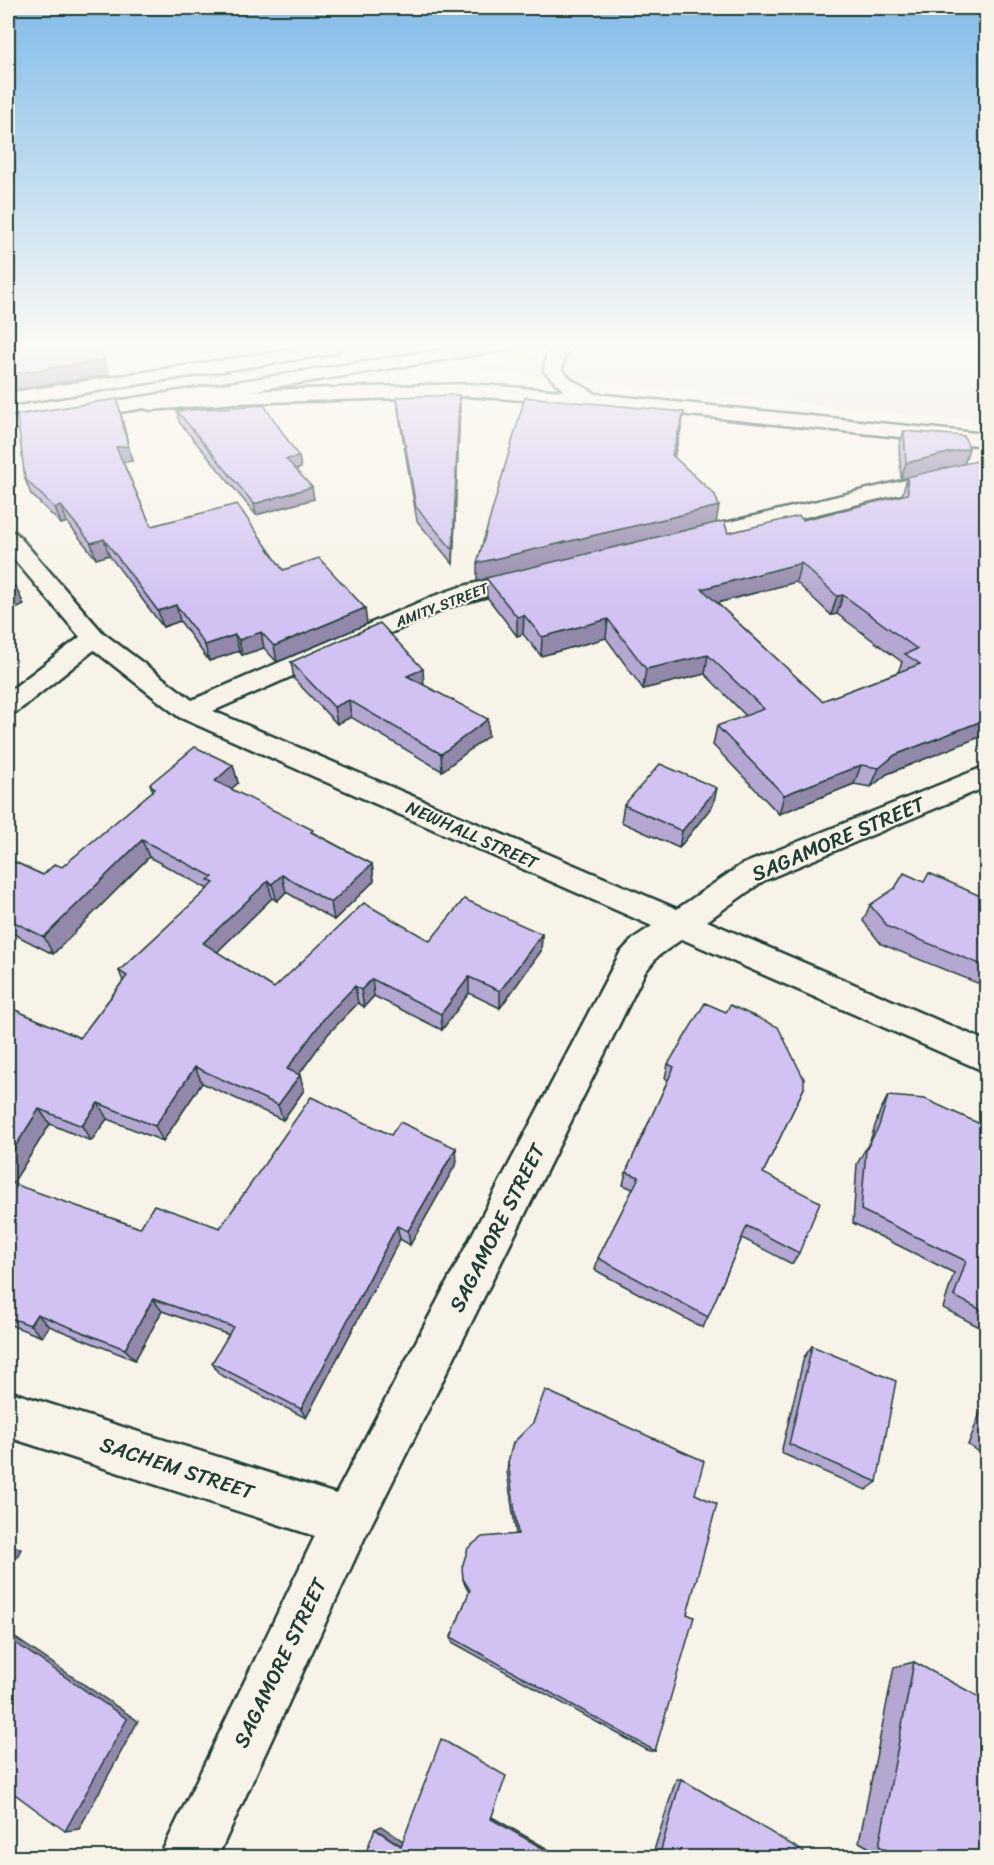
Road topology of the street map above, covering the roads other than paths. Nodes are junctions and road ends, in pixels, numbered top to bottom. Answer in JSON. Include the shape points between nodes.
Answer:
{"nodes":[{"id":1,"x":910,"y":432,"type":"edge"},
{"id":2,"x":987,"y":440,"type":"edge"},
{"id":3,"x":987,"y":467,"type":"edge"},
{"id":4,"x":8,"y":538,"type":"edge"},
{"id":5,"x":661,"y":545,"type":"edge"},
{"id":6,"x":557,"y":570,"type":"edge"},
{"id":7,"x":94,"y":638,"type":"junction"},
{"id":8,"x":8,"y":705,"type":"edge"},
{"id":9,"x":189,"y":711,"type":"junction"},
{"id":10,"x":987,"y":776,"type":"edge"},
{"id":11,"x":676,"y":924,"type":"junction"},
{"id":12,"x":987,"y":1057,"type":"edge"},
{"id":13,"x":8,"y":1414,"type":"edge"},
{"id":14,"x":347,"y":1522,"type":"junction"},
{"id":15,"x":187,"y":1857,"type":"edge"}],
"edges":[{"from":1,"to":2,"type":"main road"},
{"from":3,"to":5,"type":"main road"},
{"from":4,"to":7,"type":"main road","name":"NEWHALL STREET"},
{"from":6,"to":9,"type":"main road","name":"AMITY STREET","via":[[443,601]]},
{"from":7,"to":8,"type":"main road"},
{"from":7,"to":9,"type":"main road","name":"NEWHALL STREET"},
{"from":9,"to":11,"type":"main road","name":"NEWHALL STREET"},
{"from":10,"to":11,"type":"main road","name":"SAGAMORE STREET","via":[[752,873]]},
{"from":11,"to":12,"type":"main road","name":"NEWHALL STREET"},
{"from":11,"to":14,"type":"main road","name":"SAGAMORE STREET","via":[[632,963]]},
{"from":13,"to":14,"type":"main road","name":"SACHEM STREET"},
{"from":14,"to":15,"type":"main road","name":"SAGAMORE STREET"}]}
